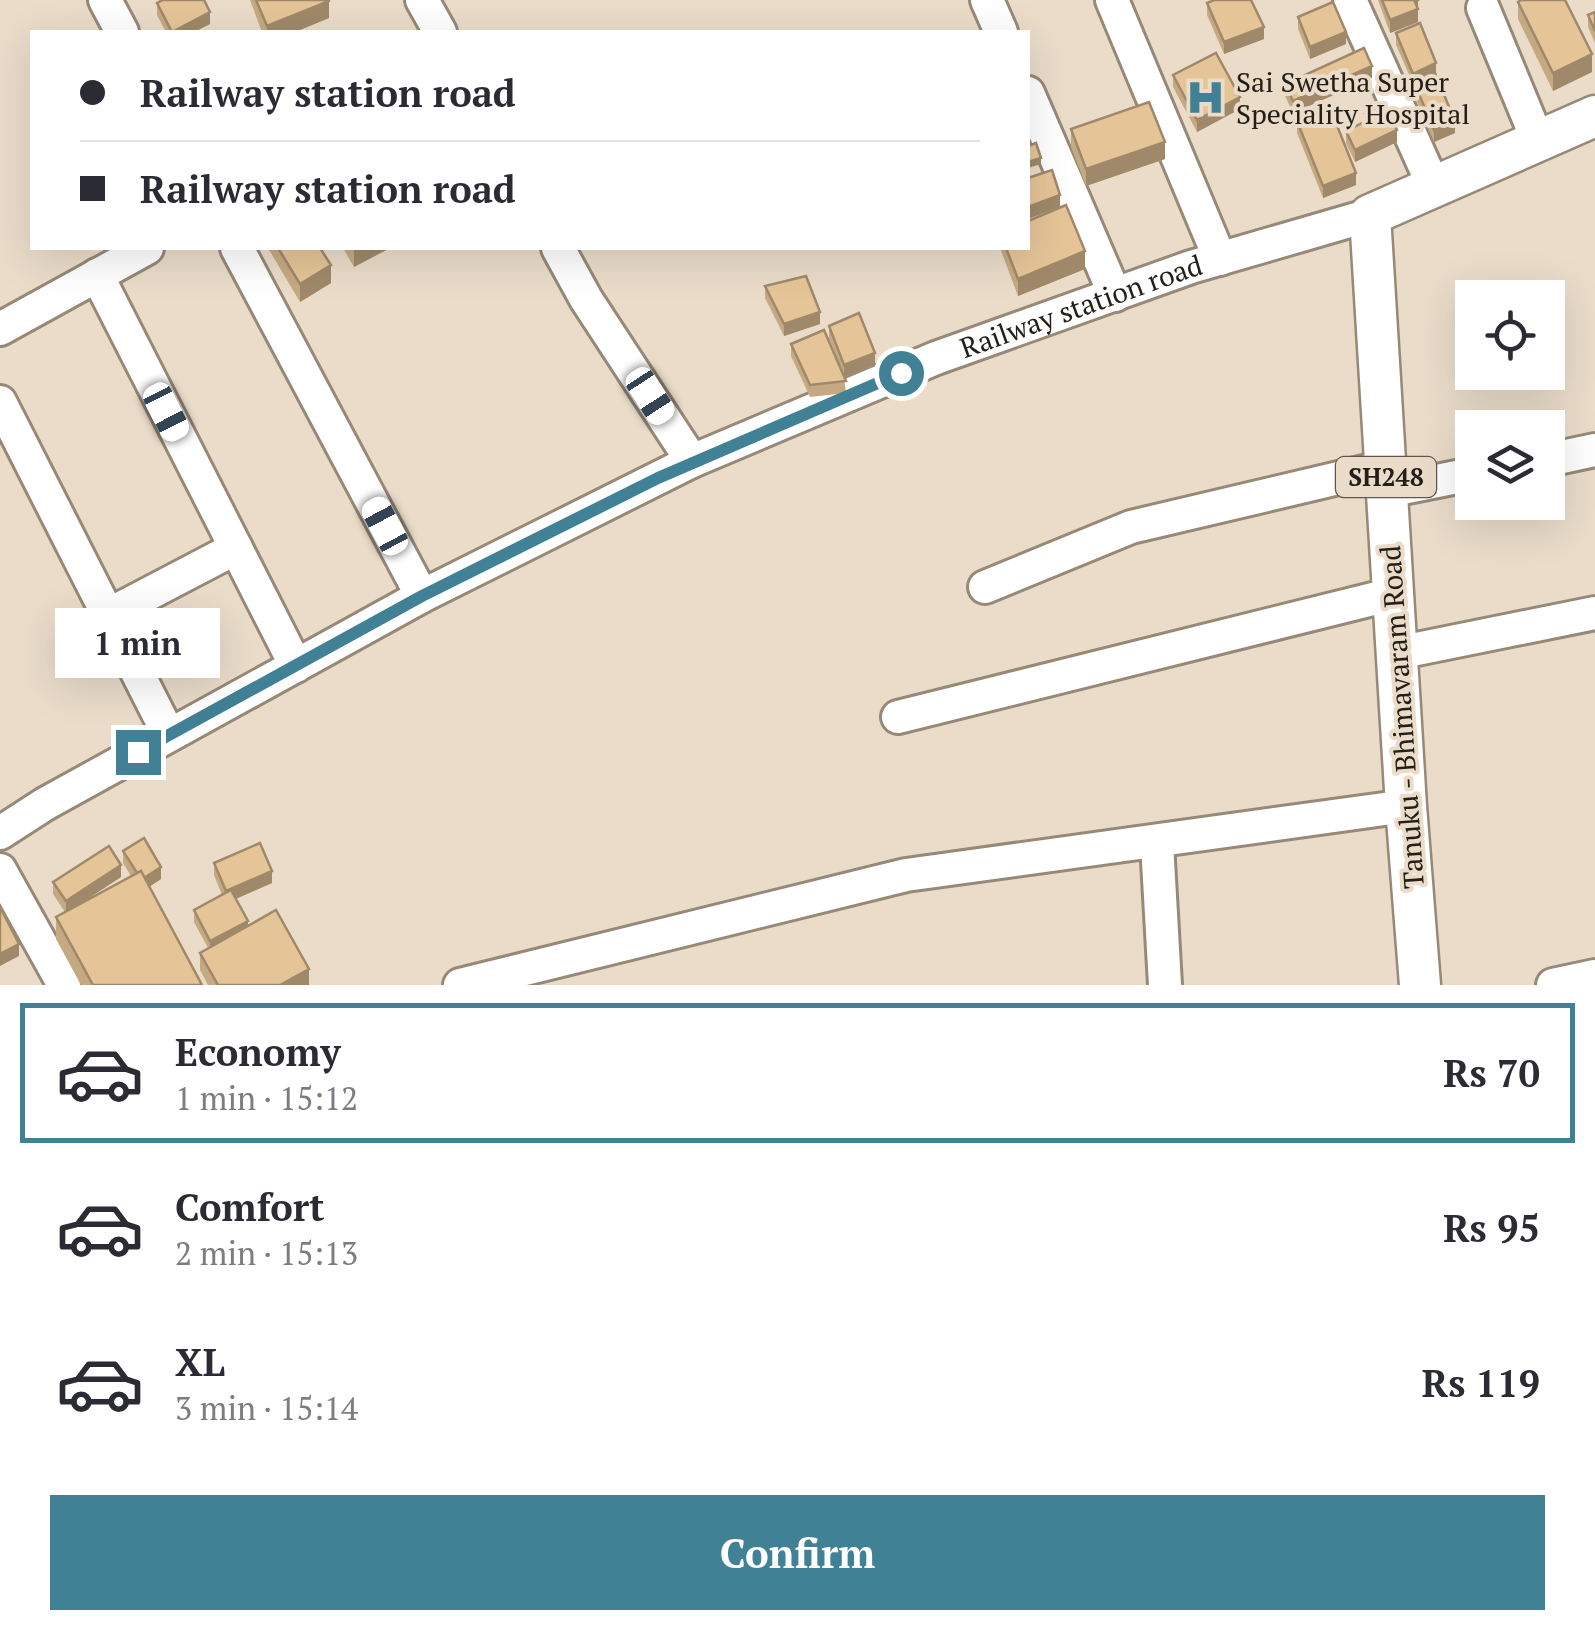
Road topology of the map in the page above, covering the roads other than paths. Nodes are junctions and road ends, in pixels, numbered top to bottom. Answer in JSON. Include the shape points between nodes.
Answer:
{"nodes":[{"id":1,"x":105,"y":0,"type":"edge"},
{"id":2,"x":422,"y":0,"type":"edge"},
{"id":3,"x":987,"y":0,"type":"edge"},
{"id":4,"x":1112,"y":0,"type":"edge"},
{"id":5,"x":1350,"y":0,"type":"edge"},
{"id":6,"x":1488,"y":3,"type":"edge"},
{"id":7,"x":121,"y":30,"type":"edge"},
{"id":8,"x":439,"y":30,"type":"edge"},
{"id":9,"x":1000,"y":30,"type":"edge"},
{"id":10,"x":1030,"y":99,"type":"edge"},
{"id":11,"x":1595,"y":116,"type":"edge"},
{"id":12,"x":1538,"y":142,"type":"junction"},
{"id":13,"x":1434,"y":187,"type":"junction"},
{"id":14,"x":1370,"y":215,"type":"junction"},
{"id":15,"x":143,"y":250,"type":"edge"},
{"id":16,"x":237,"y":250,"type":"edge"},
{"id":17,"x":559,"y":250,"type":"edge"},
{"id":18,"x":1220,"y":258,"type":"junction"},
{"id":19,"x":97,"y":276,"type":"junction"},
{"id":20,"x":1115,"y":295,"type":"junction"},
{"id":21,"x":0,"y":329,"type":"edge"},
{"id":22,"x":0,"y":402,"type":"edge"},
{"id":23,"x":1595,"y":450,"type":"edge"},
{"id":24,"x":1565,"y":456,"type":"edge"},
{"id":25,"x":692,"y":461,"type":"junction"},
{"id":26,"x":1455,"y":475,"type":"edge"},
{"id":27,"x":1386,"y":479,"type":"junction"},
{"id":28,"x":236,"y":548,"type":"junction"},
{"id":29,"x":985,"y":587,"type":"dead end"},
{"id":30,"x":1393,"y":594,"type":"junction"},
{"id":31,"x":422,"y":596,"type":"junction"},
{"id":32,"x":1595,"y":614,"type":"edge"},
{"id":33,"x":108,"y":615,"type":"junction"},
{"id":34,"x":1397,"y":652,"type":"junction"},
{"id":35,"x":296,"y":666,"type":"junction"},
{"id":36,"x":898,"y":717,"type":"dead end"},
{"id":37,"x":169,"y":735,"type":"junction"},
{"id":38,"x":1406,"y":806,"type":"junction"},
{"id":39,"x":0,"y":833,"type":"edge"},
{"id":40,"x":1157,"y":842,"type":"junction"},
{"id":41,"x":0,"y":870,"type":"edge"},
{"id":42,"x":1595,"y":976,"type":"edge"},
{"id":43,"x":64,"y":985,"type":"edge"},
{"id":44,"x":460,"y":985,"type":"edge"},
{"id":45,"x":1165,"y":985,"type":"edge"},
{"id":46,"x":1420,"y":985,"type":"edge"},
{"id":47,"x":1553,"y":985,"type":"edge"}],
"edges":[{"from":1,"to":7,"type":"street"},
{"from":2,"to":8,"type":"street"},
{"from":3,"to":9,"type":"street"},
{"from":4,"to":18,"type":"street"},
{"from":5,"to":13,"type":"street"},
{"from":6,"to":12,"type":"street"},
{"from":10,"to":20,"type":"street"},
{"from":11,"to":12,"type":"main road"},
{"from":12,"to":13,"type":"main road"},
{"from":13,"to":14,"type":"main road"},
{"from":14,"to":18,"type":"street","name":"Railway station road"},
{"from":14,"to":27,"type":"main road","name":"Tanuku - Bhimavaram Road","number":"SH248"},
{"from":15,"to":19,"type":"street"},
{"from":16,"to":31,"type":"street"},
{"from":17,"to":25,"type":"street"},
{"from":18,"to":20,"type":"street","name":"Railway station road"},
{"from":19,"to":21,"type":"street"},
{"from":19,"to":28,"type":"street"},
{"from":20,"to":25,"type":"street","name":"Railway station road","via":[[936,358]]},
{"from":22,"to":33,"type":"street"},
{"from":23,"to":24,"type":"street"},
{"from":25,"to":31,"type":"street","name":"Railway station road"},
{"from":26,"to":27,"type":"street"},
{"from":27,"to":29,"type":"street","via":[[1131,527]]},
{"from":27,"to":30,"type":"main road","name":"Tanuku - Bhimavaram Road","number":"SH248"},
{"from":28,"to":33,"type":"street"},
{"from":28,"to":35,"type":"street"},
{"from":30,"to":34,"type":"main road","name":"Tanuku - Bhimavaram Road","number":"SH248"},
{"from":30,"to":36,"type":"street"},
{"from":31,"to":35,"type":"street","name":"Railway station road"},
{"from":32,"to":34,"type":"street"},
{"from":33,"to":37,"type":"street"},
{"from":34,"to":38,"type":"main road","name":"Tanuku - Bhimavaram Road","number":"SH248"},
{"from":35,"to":37,"type":"street","name":"Railway station road"},
{"from":37,"to":39,"type":"street","name":"Railway station road"},
{"from":38,"to":40,"type":"street"},
{"from":38,"to":46,"type":"main road","name":"Tanuku - Bhimavaram Road","number":"SH248"},
{"from":40,"to":44,"type":"street","via":[[906,875]]},
{"from":40,"to":45,"type":"street"},
{"from":41,"to":43,"type":"street"},
{"from":42,"to":47,"type":"street"}]}
